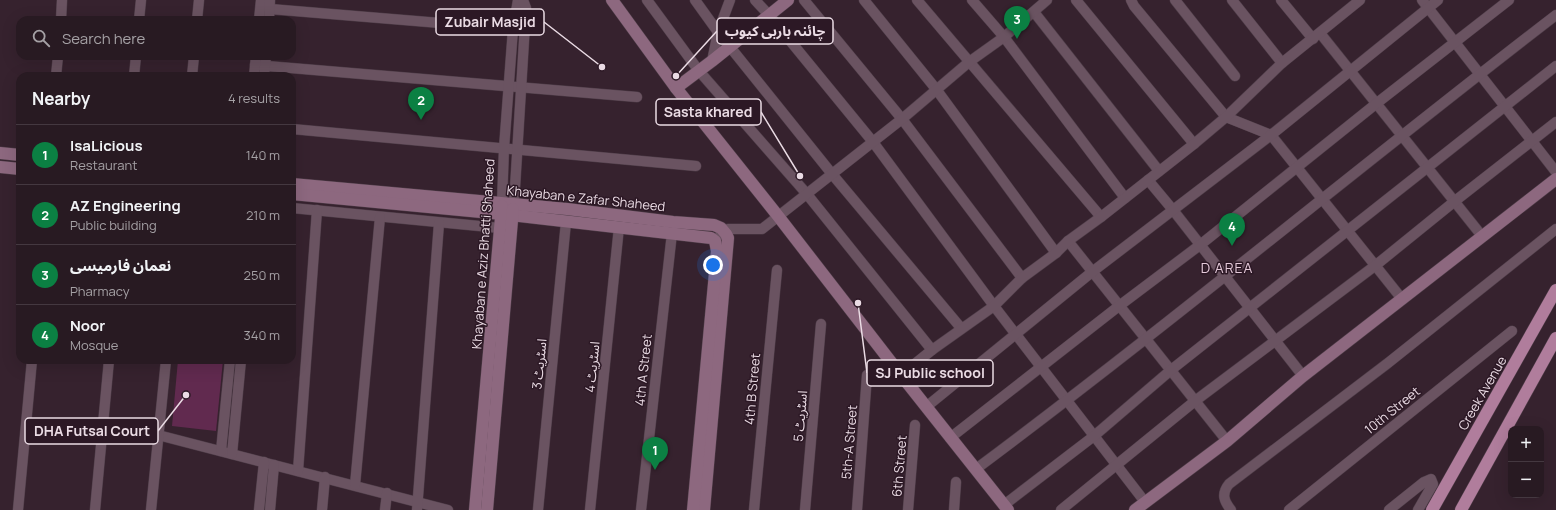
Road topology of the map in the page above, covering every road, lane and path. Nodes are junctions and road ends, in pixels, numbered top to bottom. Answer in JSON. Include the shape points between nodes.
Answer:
{"nodes":[{"id":1,"x":62,"y":0,"type":"edge"},
{"id":2,"x":141,"y":0,"type":"edge"},
{"id":3,"x":199,"y":0,"type":"edge"},
{"id":4,"x":261,"y":0,"type":"edge"},
{"id":5,"x":518,"y":0,"type":"edge"},
{"id":6,"x":523,"y":0,"type":"edge"},
{"id":7,"x":612,"y":0,"type":"edge"},
{"id":8,"x":647,"y":0,"type":"edge"},
{"id":9,"x":695,"y":0,"type":"edge"},
{"id":10,"x":730,"y":0,"type":"edge"},
{"id":11,"x":755,"y":0,"type":"edge"},
{"id":12,"x":788,"y":0,"type":"edge"},
{"id":13,"x":804,"y":0,"type":"edge"},
{"id":14,"x":864,"y":0,"type":"edge"},
{"id":15,"x":917,"y":0,"type":"edge"},
{"id":16,"x":972,"y":0,"type":"edge"},
{"id":17,"x":1047,"y":0,"type":"edge"},
{"id":18,"x":1076,"y":0,"type":"edge"},
{"id":19,"x":1131,"y":0,"type":"edge"},
{"id":20,"x":1175,"y":0,"type":"edge"},
{"id":21,"x":1232,"y":0,"type":"edge"},
{"id":22,"x":1281,"y":0,"type":"edge"},
{"id":23,"x":1360,"y":0,"type":"edge"},
{"id":24,"x":1438,"y":0,"type":"edge"},
{"id":25,"x":1509,"y":0,"type":"edge"},
{"id":26,"x":270,"y":4,"type":"edge"},
{"id":27,"x":1425,"y":4,"type":"edge"},
{"id":28,"x":1034,"y":12,"type":"junction"},
{"id":29,"x":769,"y":15,"type":"junction"},
{"id":30,"x":1556,"y":15,"type":"edge"},
{"id":31,"x":61,"y":16,"type":"edge"},
{"id":32,"x":139,"y":16,"type":"edge"},
{"id":33,"x":197,"y":16,"type":"edge"},
{"id":34,"x":259,"y":16,"type":"edge"},
{"id":35,"x":268,"y":16,"type":"edge"},
{"id":36,"x":513,"y":29,"type":"junction"},
{"id":37,"x":718,"y":32,"type":"junction"},
{"id":38,"x":1317,"y":36,"type":"junction"},
{"id":39,"x":1004,"y":37,"type":"junction"},
{"id":40,"x":1456,"y":43,"type":"junction"},
{"id":41,"x":730,"y":47,"type":"junction"},
{"id":42,"x":58,"y":60,"type":"edge"},
{"id":43,"x":136,"y":60,"type":"edge"},
{"id":44,"x":194,"y":60,"type":"edge"},
{"id":45,"x":712,"y":61,"type":"junction"},
{"id":46,"x":968,"y":62,"type":"junction"},
{"id":47,"x":1282,"y":63,"type":"junction"},
{"id":48,"x":261,"y":64,"type":"edge"},
{"id":49,"x":1556,"y":66,"type":"edge"},
{"id":50,"x":1350,"y":70,"type":"junction"},
{"id":51,"x":699,"y":71,"type":"junction"},
{"id":52,"x":56,"y":72,"type":"edge"},
{"id":53,"x":134,"y":72,"type":"edge"},
{"id":54,"x":192,"y":72,"type":"edge"},
{"id":55,"x":1480,"y":74,"type":"junction"},
{"id":56,"x":1235,"y":76,"type":"dead end"},
{"id":57,"x":509,"y":87,"type":"junction"},
{"id":58,"x":520,"y":88,"type":"junction"},
{"id":59,"x":676,"y":88,"type":"junction"},
{"id":60,"x":936,"y":89,"type":"junction"},
{"id":61,"x":637,"y":97,"type":"dead end"},
{"id":62,"x":1377,"y":103,"type":"junction"},
{"id":63,"x":1504,"y":105,"type":"junction"},
{"id":64,"x":1226,"y":117,"type":"junction"},
{"id":65,"x":902,"y":119,"type":"junction"},
{"id":66,"x":1556,"y":122,"type":"edge"},
{"id":67,"x":296,"y":129,"type":"edge"},
{"id":68,"x":1271,"y":134,"type":"junction"},
{"id":69,"x":1402,"y":135,"type":"junction"},
{"id":70,"x":1532,"y":140,"type":"junction"},
{"id":71,"x":873,"y":142,"type":"junction"},
{"id":72,"x":1194,"y":144,"type":"junction"},
{"id":73,"x":504,"y":148,"type":"junction"},
{"id":74,"x":517,"y":150,"type":"junction"},
{"id":75,"x":0,"y":153,"type":"edge"},
{"id":76,"x":16,"y":155,"type":"edge"},
{"id":77,"x":696,"y":166,"type":"dead end"},
{"id":78,"x":0,"y":167,"type":"edge"},
{"id":79,"x":1297,"y":167,"type":"junction"},
{"id":80,"x":1427,"y":167,"type":"junction"},
{"id":81,"x":16,"y":169,"type":"edge"},
{"id":82,"x":1159,"y":171,"type":"junction"},
{"id":83,"x":1556,"y":172,"type":"edge"},
{"id":84,"x":832,"y":174,"type":"junction"},
{"id":85,"x":1556,"y":179,"type":"edge"},
{"id":86,"x":1148,"y":180,"type":"junction"},
{"id":87,"x":296,"y":184,"type":"edge"},
{"id":88,"x":806,"y":193,"type":"junction"},
{"id":89,"x":296,"y":194,"type":"edge"},
{"id":90,"x":1124,"y":198,"type":"junction"},
{"id":91,"x":1322,"y":199,"type":"junction"},
{"id":92,"x":1454,"y":201,"type":"junction"},
{"id":93,"x":296,"y":208,"type":"edge"},
{"id":94,"x":508,"y":209,"type":"junction"},
{"id":95,"x":317,"y":210,"type":"junction"},
{"id":96,"x":1173,"y":210,"type":"junction"},
{"id":97,"x":778,"y":216,"type":"junction"},
{"id":98,"x":380,"y":217,"type":"junction"},
{"id":99,"x":1101,"y":217,"type":"junction"},
{"id":100,"x":566,"y":222,"type":"junction"},
{"id":101,"x":439,"y":223,"type":"junction"},
{"id":102,"x":619,"y":227,"type":"junction"},
{"id":103,"x":500,"y":228,"type":"junction"},
{"id":104,"x":1556,"y":229,"type":"edge"},
{"id":105,"x":1347,"y":230,"type":"junction"},
{"id":106,"x":672,"y":233,"type":"junction"},
{"id":107,"x":726,"y":235,"type":"junction"},
{"id":108,"x":1482,"y":236,"type":"junction"},
{"id":109,"x":715,"y":241,"type":"junction"},
{"id":110,"x":1068,"y":241,"type":"junction"},
{"id":111,"x":1200,"y":245,"type":"junction"},
{"id":112,"x":1056,"y":254,"type":"junction"},
{"id":113,"x":1376,"y":265,"type":"junction"},
{"id":114,"x":777,"y":270,"type":"dead end"},
{"id":115,"x":1092,"y":272,"type":"junction"},
{"id":116,"x":1225,"y":276,"type":"junction"},
{"id":117,"x":1022,"y":278,"type":"junction"},
{"id":118,"x":1556,"y":290,"type":"edge"},
{"id":119,"x":1402,"y":299,"type":"junction"},
{"id":120,"x":994,"y":306,"type":"junction"},
{"id":121,"x":1119,"y":306,"type":"junction"},
{"id":122,"x":1250,"y":309,"type":"junction"},
{"id":123,"x":820,"y":324,"type":"dead end"},
{"id":124,"x":961,"y":328,"type":"junction"},
{"id":125,"x":1512,"y":331,"type":"dead end"},
{"id":126,"x":1016,"y":334,"type":"junction"},
{"id":127,"x":1556,"y":338,"type":"edge"},
{"id":128,"x":1146,"y":340,"type":"junction"},
{"id":129,"x":1275,"y":341,"type":"junction"},
{"id":130,"x":932,"y":350,"type":"junction"},
{"id":131,"x":32,"y":364,"type":"edge"},
{"id":132,"x":109,"y":364,"type":"edge"},
{"id":133,"x":166,"y":364,"type":"edge"},
{"id":134,"x":230,"y":364,"type":"edge"},
{"id":135,"x":241,"y":364,"type":"edge"},
{"id":136,"x":1041,"y":367,"type":"junction"},
{"id":137,"x":1171,"y":370,"type":"junction"},
{"id":138,"x":867,"y":375,"type":"dead end"},
{"id":139,"x":901,"y":376,"type":"junction"},
{"id":140,"x":1303,"y":376,"type":"junction"},
{"id":141,"x":1067,"y":401,"type":"junction"},
{"id":142,"x":1195,"y":401,"type":"junction"},
{"id":143,"x":926,"y":407,"type":"junction"},
{"id":144,"x":915,"y":424,"type":"dead end"},
{"id":145,"x":158,"y":435,"type":"junction"},
{"id":146,"x":1094,"y":436,"type":"junction"},
{"id":147,"x":950,"y":438,"type":"junction"},
{"id":148,"x":1227,"y":441,"type":"junction"},
{"id":149,"x":221,"y":451,"type":"junction"},
{"id":150,"x":232,"y":454,"type":"junction"},
{"id":151,"x":264,"y":462,"type":"junction"},
{"id":152,"x":274,"y":465,"type":"junction"},
{"id":153,"x":1116,"y":466,"type":"junction"},
{"id":154,"x":976,"y":469,"type":"junction"},
{"id":155,"x":298,"y":471,"type":"junction"},
{"id":156,"x":325,"y":477,"type":"junction"},
{"id":157,"x":956,"y":482,"type":"dead end"},
{"id":158,"x":355,"y":485,"type":"junction"},
{"id":159,"x":387,"y":493,"type":"junction"},
{"id":160,"x":417,"y":506,"type":"edge"},
{"id":161,"x":1140,"y":506,"type":"edge"},
{"id":162,"x":1006,"y":507,"type":"edge"},
{"id":163,"x":18,"y":510,"type":"edge"},
{"id":164,"x":95,"y":510,"type":"edge"},
{"id":165,"x":151,"y":510,"type":"edge"},
{"id":166,"x":259,"y":510,"type":"edge"},
{"id":167,"x":270,"y":510,"type":"edge"},
{"id":168,"x":322,"y":510,"type":"edge"},
{"id":169,"x":385,"y":510,"type":"edge"},
{"id":170,"x":448,"y":510,"type":"edge"},
{"id":171,"x":475,"y":510,"type":"edge"},
{"id":172,"x":487,"y":510,"type":"edge"},
{"id":173,"x":538,"y":510,"type":"edge"},
{"id":174,"x":590,"y":510,"type":"edge"},
{"id":175,"x":641,"y":510,"type":"edge"},
{"id":176,"x":693,"y":510,"type":"edge"},
{"id":177,"x":704,"y":510,"type":"edge"},
{"id":178,"x":754,"y":510,"type":"edge"},
{"id":179,"x":805,"y":510,"type":"edge"},
{"id":180,"x":857,"y":510,"type":"edge"},
{"id":181,"x":908,"y":510,"type":"edge"},
{"id":182,"x":954,"y":510,"type":"edge"},
{"id":183,"x":1061,"y":510,"type":"edge"},
{"id":184,"x":1231,"y":510,"type":"edge"},
{"id":185,"x":1289,"y":510,"type":"edge"},
{"id":186,"x":1389,"y":510,"type":"edge"},
{"id":187,"x":1418,"y":510,"type":"edge"},
{"id":188,"x":1432,"y":510,"type":"edge"},
{"id":189,"x":1461,"y":510,"type":"edge"}],
"edges":[{"from":1,"to":31,"type":"street"},
{"from":2,"to":32,"type":"street"},
{"from":3,"to":33,"type":"street"},
{"from":4,"to":34,"type":"street"},
{"from":5,"to":36,"type":"street","name":"Khayaban e Aziz Bhatti Shaheed"},
{"from":6,"to":58,"type":"street","name":"Khayaban e Aziz Bhatti Shaheed","via":[[526,8]]},
{"from":7,"to":59,"type":"street"},
{"from":8,"to":51,"type":"street"},
{"from":9,"to":37,"type":"street"},
{"from":10,"to":37,"type":"street"},
{"from":11,"to":29,"type":"street"},
{"from":12,"to":29,"type":"street"},
{"from":13,"to":65,"type":"street"},
{"from":14,"to":60,"type":"street"},
{"from":15,"to":46,"type":"street"},
{"from":16,"to":39,"type":"street"},
{"from":17,"to":28,"type":"street"},
{"from":18,"to":72,"type":"street"},
{"from":19,"to":64,"type":"street"},
{"from":20,"to":56,"type":"street"},
{"from":21,"to":47,"type":"street"},
{"from":22,"to":38,"type":"street"},
{"from":23,"to":38,"type":"street"},
{"from":24,"to":27,"type":"street"},
{"from":25,"to":40,"type":"street"},
{"from":26,"to":35,"type":"street"},
{"from":26,"to":36,"type":"street"},
{"from":27,"to":40,"type":"street"},
{"from":27,"to":50,"type":"street"},
{"from":28,"to":39,"type":"street"},
{"from":28,"to":82,"type":"street"},
{"from":29,"to":41,"type":"street"},
{"from":29,"to":71,"type":"street"},
{"from":30,"to":55,"type":"street"},
{"from":36,"to":57,"type":"street","name":"Khayaban e Aziz Bhatti Shaheed"},
{"from":37,"to":41,"type":"street"},
{"from":37,"to":45,"type":"street"},
{"from":38,"to":47,"type":"street"},
{"from":38,"to":50,"type":"street"},
{"from":39,"to":46,"type":"street"},
{"from":39,"to":90,"type":"street"},
{"from":40,"to":55,"type":"street"},
{"from":40,"to":62,"type":"street"},
{"from":41,"to":45,"type":"street"},
{"from":41,"to":84,"type":"street"},
{"from":42,"to":52,"type":"street"},
{"from":43,"to":53,"type":"street"},
{"from":44,"to":54,"type":"street"},
{"from":45,"to":51,"type":"street"},
{"from":46,"to":60,"type":"street"},
{"from":46,"to":99,"type":"street"},
{"from":47,"to":64,"type":"street"},
{"from":48,"to":57,"type":"street"},
{"from":49,"to":63,"type":"street"},
{"from":50,"to":62,"type":"street"},
{"from":50,"to":68,"type":"street"},
{"from":51,"to":59,"type":"street"},
{"from":51,"to":88,"type":"street"},
{"from":55,"to":63,"type":"street"},
{"from":55,"to":69,"type":"street"},
{"from":57,"to":58,"type":"street"},
{"from":57,"to":73,"type":"street","name":"Khayaban e Aziz Bhatti Shaheed"},
{"from":58,"to":61,"type":"street"},
{"from":58,"to":74,"type":"street","name":"Khayaban e Aziz Bhatti Shaheed"},
{"from":59,"to":97,"type":"street"},
{"from":60,"to":65,"type":"street"},
{"from":60,"to":112,"type":"street"},
{"from":62,"to":69,"type":"street"},
{"from":62,"to":79,"type":"street"},
{"from":63,"to":70,"type":"street"},
{"from":63,"to":80,"type":"street"},
{"from":64,"to":68,"type":"street"},
{"from":64,"to":72,"type":"street"},
{"from":65,"to":71,"type":"street"},
{"from":65,"to":117,"type":"street"},
{"from":66,"to":70,"type":"street"},
{"from":67,"to":73,"type":"street"},
{"from":68,"to":79,"type":"street"},
{"from":68,"to":96,"type":"street"},
{"from":69,"to":80,"type":"street"},
{"from":69,"to":91,"type":"street"},
{"from":70,"to":83,"type":"street"},
{"from":70,"to":92,"type":"street"},
{"from":71,"to":84,"type":"street"},
{"from":71,"to":120,"type":"street"},
{"from":72,"to":82,"type":"street"},
{"from":73,"to":74,"type":"street"},
{"from":73,"to":94,"type":"street","name":"Khayaban e Aziz Bhatti Shaheed"},
{"from":74,"to":77,"type":"street"},
{"from":74,"to":94,"type":"street","name":"Khayaban e Aziz Bhatti Shaheed"},
{"from":75,"to":76,"type":"street"},
{"from":78,"to":81,"type":"street"},
{"from":79,"to":91,"type":"street"},
{"from":79,"to":111,"type":"street"},
{"from":80,"to":92,"type":"street"},
{"from":80,"to":105,"type":"street"},
{"from":82,"to":86,"type":"street"},
{"from":84,"to":88,"type":"street"},
{"from":84,"to":124,"type":"street"},
{"from":85,"to":108,"type":"street"},
{"from":86,"to":90,"type":"street"},
{"from":86,"to":96,"type":"street"},
{"from":87,"to":94,"type":"street","name":"Khayaban e Zafar Shaheed"},
{"from":88,"to":97,"type":"street"},
{"from":88,"to":130,"type":"street"},
{"from":89,"to":94,"type":"street"},
{"from":90,"to":99,"type":"street"},
{"from":91,"to":105,"type":"street"},
{"from":91,"to":116,"type":"street"},
{"from":92,"to":108,"type":"street"},
{"from":92,"to":113,"type":"street"},
{"from":93,"to":95,"type":"street"},
{"from":94,"to":100,"type":"street"},
{"from":94,"to":103,"type":"street","name":"Khayaban e Aziz Bhatti Shaheed"},
{"from":94,"to":107,"type":"street","name":"Khayaban e Zafar Shaheed","via":[[714,225],[721,228]]},
{"from":94,"to":172,"type":"street","name":"Khayaban e Aziz Bhatti Shaheed"},
{"from":95,"to":98,"type":"street"},
{"from":95,"to":155,"type":"street"},
{"from":96,"to":111,"type":"street"},
{"from":96,"to":115,"type":"street"},
{"from":97,"to":107,"type":"street","via":[[762,229],[728,229]]},
{"from":97,"to":139,"type":"street"},
{"from":98,"to":101,"type":"street"},
{"from":98,"to":158,"type":"street"},
{"from":99,"to":110,"type":"street"},
{"from":100,"to":102,"type":"street"},
{"from":100,"to":173,"type":"street","name":"اسٹریٹ 3"},
{"from":101,"to":103,"type":"street"},
{"from":101,"to":160,"type":"street"},
{"from":102,"to":106,"type":"street"},
{"from":102,"to":174,"type":"street","name":"اسٹریٹ 4"},
{"from":103,"to":171,"type":"street","name":"Khayaban e Aziz Bhatti Shaheed"},
{"from":104,"to":184,"type":"street","via":[[1394,358],[1229,484],[1223,496]]},
{"from":105,"to":113,"type":"street"},
{"from":105,"to":122,"type":"street"},
{"from":106,"to":109,"type":"street","via":[[711,238]]},
{"from":106,"to":175,"type":"street","name":"4th A Street"},
{"from":107,"to":109,"type":"street"},
{"from":107,"to":177,"type":"street"},
{"from":108,"to":119,"type":"street"},
{"from":109,"to":176,"type":"street","via":[[718,251]]},
{"from":110,"to":112,"type":"street"},
{"from":110,"to":115,"type":"street"},
{"from":111,"to":116,"type":"street"},
{"from":111,"to":121,"type":"street"},
{"from":112,"to":117,"type":"street"},
{"from":113,"to":119,"type":"street"},
{"from":113,"to":129,"type":"street"},
{"from":114,"to":178,"type":"street","name":"4th B Street"},
{"from":115,"to":121,"type":"street"},
{"from":115,"to":126,"type":"street"},
{"from":116,"to":122,"type":"street"},
{"from":116,"to":128,"type":"street"},
{"from":117,"to":120,"type":"street"},
{"from":118,"to":188,"type":"main road","name":"Creek Avenue"},
{"from":119,"to":140,"type":"street"},
{"from":120,"to":124,"type":"street"},
{"from":120,"to":126,"type":"street"},
{"from":121,"to":128,"type":"street"},
{"from":121,"to":136,"type":"street"},
{"from":122,"to":129,"type":"street"},
{"from":122,"to":137,"type":"street"},
{"from":123,"to":179,"type":"street","name":"اسٹریٹ 5"},
{"from":124,"to":130,"type":"street"},
{"from":125,"to":185,"type":"street","name":"10th Street"},
{"from":126,"to":136,"type":"street"},
{"from":126,"to":143,"type":"street"},
{"from":127,"to":189,"type":"main road"},
{"from":128,"to":137,"type":"street"},
{"from":128,"to":141,"type":"street"},
{"from":129,"to":140,"type":"street"},
{"from":129,"to":142,"type":"street"},
{"from":130,"to":139,"type":"street"},
{"from":131,"to":163,"type":"street"},
{"from":132,"to":164,"type":"street"},
{"from":133,"to":145,"type":"street"},
{"from":134,"to":149,"type":"street"},
{"from":135,"to":150,"type":"street"},
{"from":136,"to":141,"type":"street"},
{"from":136,"to":147,"type":"street"},
{"from":137,"to":142,"type":"street"},
{"from":137,"to":146,"type":"street"},
{"from":138,"to":180,"type":"street","name":"5th-A Street"},
{"from":139,"to":143,"type":"street"},
{"from":140,"to":148,"type":"street"},
{"from":141,"to":146,"type":"street"},
{"from":141,"to":154,"type":"street"},
{"from":142,"to":148,"type":"street"},
{"from":142,"to":153,"type":"street"},
{"from":143,"to":147,"type":"street"},
{"from":144,"to":181,"type":"street","name":"6th Street"},
{"from":145,"to":149,"type":"street"},
{"from":145,"to":165,"type":"street"},
{"from":146,"to":153,"type":"street"},
{"from":146,"to":162,"type":"street"},
{"from":147,"to":154,"type":"street"},
{"from":148,"to":161,"type":"street"},
{"from":149,"to":150,"type":"street"},
{"from":150,"to":151,"type":"street"},
{"from":151,"to":152,"type":"street"},
{"from":151,"to":166,"type":"street"},
{"from":152,"to":155,"type":"street"},
{"from":152,"to":167,"type":"street"},
{"from":153,"to":161,"type":"street"},
{"from":153,"to":183,"type":"street"},
{"from":154,"to":162,"type":"street"},
{"from":155,"to":156,"type":"street"},
{"from":156,"to":158,"type":"street"},
{"from":156,"to":168,"type":"street"},
{"from":157,"to":182,"type":"street"},
{"from":158,"to":159,"type":"street"},
{"from":159,"to":160,"type":"street"},
{"from":159,"to":169,"type":"street"},
{"from":160,"to":170,"type":"street"},
{"from":186,"to":187,"type":"street","via":[[1431,479],[1433,484]]}]}
